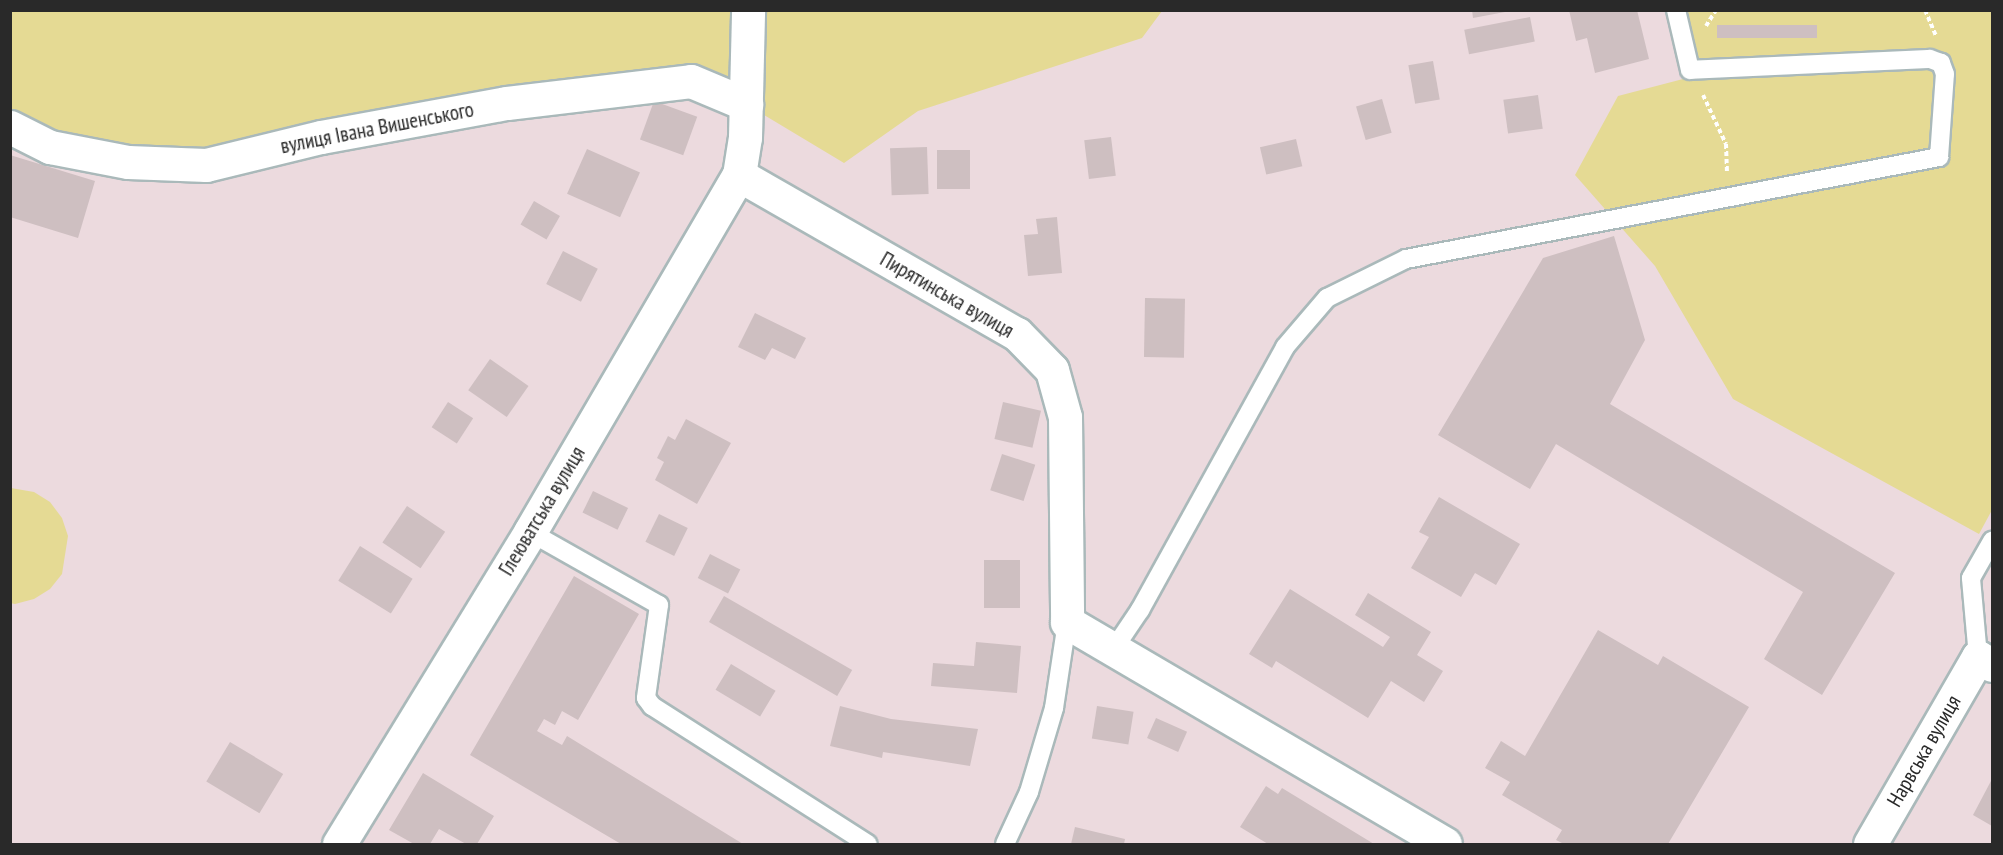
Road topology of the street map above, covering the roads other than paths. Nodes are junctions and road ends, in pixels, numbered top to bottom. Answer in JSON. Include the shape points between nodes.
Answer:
{"nodes":[{"id":1,"x":748,"y":10,"type":"edge"},
{"id":2,"x":1676,"y":10,"type":"edge"},
{"id":3,"x":746,"y":104,"type":"junction"},
{"id":4,"x":10,"y":127,"type":"edge"},
{"id":5,"x":739,"y":175,"type":"junction"},
{"id":6,"x":530,"y":532,"type":"junction"},
{"id":7,"x":1992,"y":541,"type":"edge"},
{"id":8,"x":1067,"y":622,"type":"junction"},
{"id":9,"x":1115,"y":647,"type":"junction"},
{"id":10,"x":1985,"y":661,"type":"edge"},
{"id":11,"x":339,"y":844,"type":"edge"},
{"id":12,"x":868,"y":844,"type":"edge"},
{"id":13,"x":1005,"y":844,"type":"edge"},
{"id":14,"x":1444,"y":844,"type":"edge"},
{"id":15,"x":1870,"y":844,"type":"edge"}],
"edges":[{"from":1,"to":3,"type":"street"},
{"from":2,"to":9,"type":"lane","via":[[1690,70],[1930,59],[1941,63],[1945,74],[1939,157],[1407,259],[1327,298],[1285,347],[1140,610]]},
{"from":3,"to":4,"type":"street","name":"вулиця Івана Вишенського","via":[[692,81],[507,103],[321,137],[206,165],[128,162],[50,147]]},
{"from":3,"to":5,"type":"street"},
{"from":5,"to":6,"type":"street","name":"Глеюватська вулиця"},
{"from":5,"to":8,"type":"street","name":"Пирятинська вулиця","via":[[1017,334],[1052,370],[1065,417]]},
{"from":6,"to":11,"type":"street","name":"Глеюватська вулиця"},
{"from":6,"to":12,"type":"lane","via":[[659,605],[646,698],[652,705]]},
{"from":7,"to":10,"type":"lane","via":[[1971,578]]},
{"from":8,"to":9,"type":"street"},
{"from":8,"to":13,"type":"lane","via":[[1054,708],[1029,792]]},
{"from":9,"to":14,"type":"street"},
{"from":10,"to":15,"type":"street","name":"Нарвська вулиця"}]}
